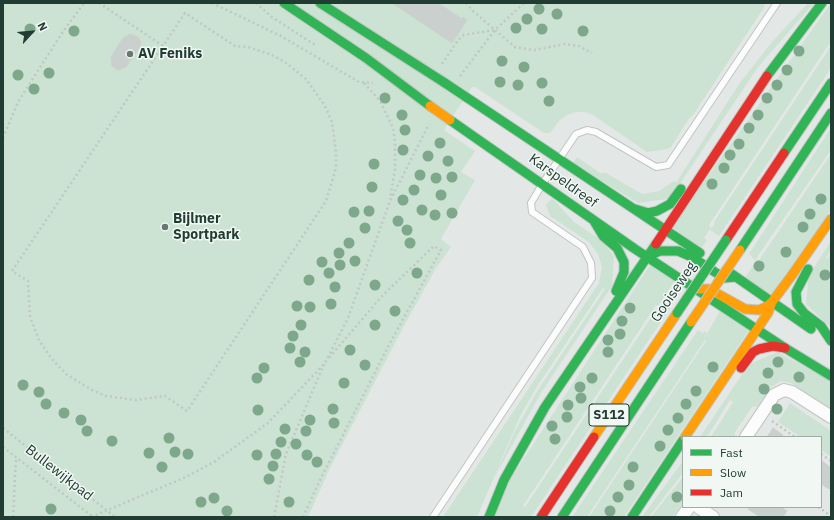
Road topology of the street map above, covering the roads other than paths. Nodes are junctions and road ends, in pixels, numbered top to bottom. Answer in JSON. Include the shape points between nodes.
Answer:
{"nodes":[{"id":1,"x":284,"y":3,"type":"edge"},
{"id":2,"x":320,"y":3,"type":"edge"},
{"id":3,"x":776,"y":3,"type":"edge"},
{"id":4,"x":822,"y":3,"type":"edge"},
{"id":5,"x":831,"y":83,"type":"edge"},
{"id":6,"x":831,"y":113,"type":"edge"},
{"id":7,"x":559,"y":159,"type":"junction"},
{"id":8,"x":706,"y":169,"type":"junction"},
{"id":9,"x":543,"y":183,"type":"junction"},
{"id":10,"x":635,"y":209,"type":"junction"},
{"id":11,"x":831,"y":219,"type":"edge"},
{"id":12,"x":594,"y":221,"type":"junction"},
{"id":13,"x":666,"y":230,"type":"junction"},
{"id":14,"x":816,"y":242,"type":"junction"},
{"id":15,"x":648,"y":256,"type":"junction"},
{"id":16,"x":736,"y":277,"type":"junction"},
{"id":17,"x":696,"y":289,"type":"junction"},
{"id":18,"x":772,"y":302,"type":"junction"},
{"id":19,"x":756,"y":330,"type":"junction"},
{"id":20,"x":589,"y":342,"type":"junction"},
{"id":21,"x":831,"y":342,"type":"edge"},
{"id":22,"x":785,"y":348,"type":"junction"},
{"id":23,"x":831,"y":376,"type":"edge"},
{"id":24,"x":716,"y":390,"type":"junction"},
{"id":25,"x":831,"y":417,"type":"edge"},
{"id":26,"x":686,"y":436,"type":"edge"},
{"id":27,"x":747,"y":436,"type":"edge"},
{"id":28,"x":682,"y":442,"type":"edge"},
{"id":29,"x":688,"y":508,"type":"edge"},
{"id":30,"x":700,"y":508,"type":"edge"},
{"id":31,"x":433,"y":517,"type":"edge"},
{"id":32,"x":489,"y":517,"type":"edge"},
{"id":33,"x":541,"y":517,"type":"edge"},
{"id":34,"x":562,"y":517,"type":"edge"},
{"id":35,"x":632,"y":517,"type":"edge"},
{"id":36,"x":682,"y":517,"type":"edge"},
{"id":37,"x":713,"y":517,"type":"edge"}],
"edges":[{"from":1,"to":9,"type":"main road","name":"Karspeldreef","bridge":true},
{"from":2,"to":7,"type":"main road","name":"Karspeldreef","bridge":true},
{"from":3,"to":7,"type":"lane","via":[[668,165],[656,167],[596,132],[587,130],[576,134]]},
{"from":4,"to":8,"type":"main road","via":[[780,57]]},
{"from":5,"to":33,"type":"main road","name":"Gooiseweg","number":"S112","bridge":true},
{"from":6,"to":34,"type":"main road","number":"S112","bridge":true},
{"from":7,"to":9,"type":"lane"},
{"from":7,"to":10,"type":"main road","name":"Karspeldreef"},
{"from":8,"to":10,"type":"main road","via":[[691,175],[665,207],[648,213]]},
{"from":8,"to":13,"type":"main road"},
{"from":9,"to":12,"type":"main road","name":"Karspeldreef"},
{"from":9,"to":31,"type":"lane","via":[[531,203],[532,212],[583,247],[591,263],[592,278]]},
{"from":10,"to":13,"type":"main road","name":"Karspeldreef"},
{"from":11,"to":14,"type":"main road"},
{"from":12,"to":15,"type":"main road","name":"Karspeldreef"},
{"from":12,"to":20,"type":"main road","via":[[603,236],[617,248],[624,267],[617,289],[591,327]]},
{"from":13,"to":15,"type":"main road"},
{"from":13,"to":16,"type":"main road","name":"Karspeldreef"},
{"from":14,"to":18,"type":"main road"},
{"from":14,"to":21,"type":"main road","via":[[813,261],[797,288],[796,298],[799,308],[821,326]]},
{"from":15,"to":16,"type":"main road","via":[[660,251],[678,251],[724,278]]},
{"from":15,"to":17,"type":"main road","name":"Karspeldreef"},
{"from":15,"to":20,"type":"main road"},
{"from":16,"to":18,"type":"main road","name":"Karspeldreef"},
{"from":17,"to":18,"type":"main road","via":[[709,289],[745,309],[759,310]]},
{"from":17,"to":19,"type":"main road","name":"Karspeldreef"},
{"from":18,"to":19,"type":"main road"},
{"from":18,"to":21,"type":"main road","name":"Karspeldreef"},
{"from":19,"to":22,"type":"main road","name":"Karspeldreef"},
{"from":19,"to":24,"type":"main road"},
{"from":20,"to":32,"type":"main road","via":[[529,433],[504,480]]},
{"from":22,"to":23,"type":"main road","name":"Karspeldreef"},
{"from":22,"to":24,"type":"main road","via":[[764,347],[753,352],[734,380]]},
{"from":24,"to":26,"type":"main road"},
{"from":25,"to":27,"type":"street","via":[[792,392],[784,390],[774,395]]},
{"from":28,"to":35,"type":"main road"},
{"from":29,"to":36,"type":"street"},
{"from":30,"to":37,"type":"street"}]}
